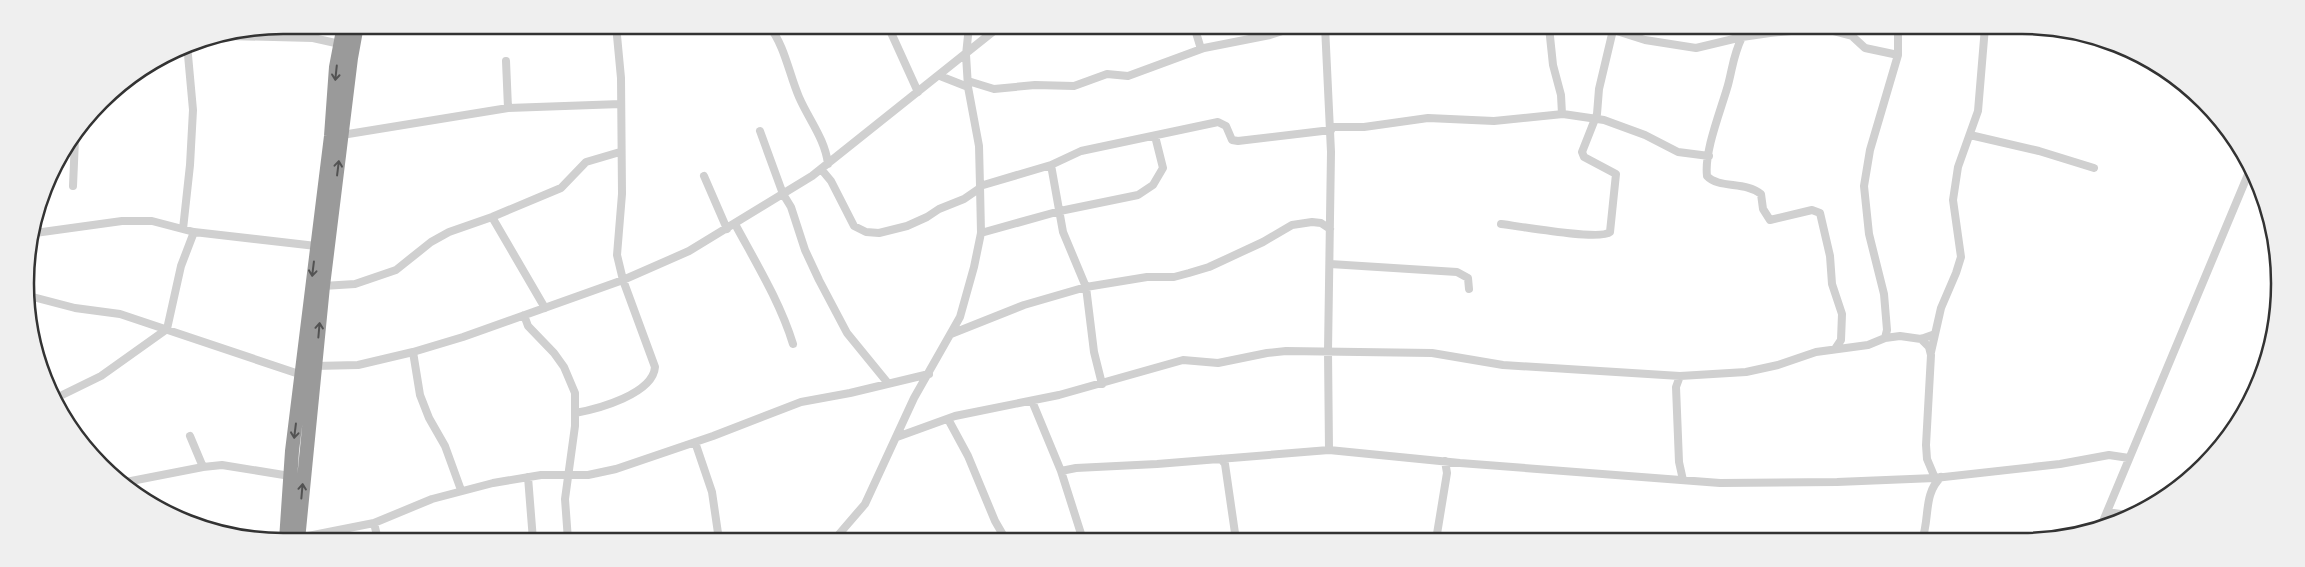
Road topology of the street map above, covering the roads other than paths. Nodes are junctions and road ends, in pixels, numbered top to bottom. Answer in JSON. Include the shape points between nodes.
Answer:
{"nodes":[{"id":1,"x":342,"y":34,"type":"edge"},
{"id":2,"x":355,"y":34,"type":"edge"},
{"id":3,"x":617,"y":34,"type":"edge"},
{"id":4,"x":774,"y":34,"type":"edge"},
{"id":5,"x":892,"y":34,"type":"edge"},
{"id":6,"x":968,"y":34,"type":"edge"},
{"id":7,"x":991,"y":34,"type":"edge"},
{"id":8,"x":1196,"y":34,"type":"edge"},
{"id":9,"x":1273,"y":34,"type":"edge"},
{"id":10,"x":1325,"y":34,"type":"edge"},
{"id":11,"x":1550,"y":34,"type":"edge"},
{"id":12,"x":1612,"y":34,"type":"edge"},
{"id":13,"x":1626,"y":34,"type":"edge"},
{"id":14,"x":1755,"y":34,"type":"edge"},
{"id":15,"x":1844,"y":34,"type":"edge"},
{"id":16,"x":1898,"y":34,"type":"edge"},
{"id":17,"x":1985,"y":34,"type":"edge"},
{"id":18,"x":248,"y":36,"type":"edge"},
{"id":19,"x":1742,"y":37,"type":"junction"},
{"id":20,"x":1724,"y":42,"type":"junction"},
{"id":21,"x":340,"y":44,"type":"junction"},
{"id":22,"x":1201,"y":49,"type":"junction"},
{"id":23,"x":188,"y":53,"type":"edge"},
{"id":24,"x":1734,"y":54,"type":"junction"},
{"id":25,"x":966,"y":55,"type":"junction"},
{"id":26,"x":1898,"y":55,"type":"junction"},
{"id":27,"x":506,"y":61,"type":"dead end"},
{"id":28,"x":940,"y":76,"type":"junction"},
{"id":29,"x":968,"y":84,"type":"junction"},
{"id":30,"x":918,"y":92,"type":"junction"},
{"id":31,"x":621,"y":104,"type":"junction"},
{"id":32,"x":508,"y":108,"type":"junction"},
{"id":33,"x":1597,"y":110,"type":"junction"},
{"id":34,"x":1562,"y":114,"type":"junction"},
{"id":35,"x":1594,"y":120,"type":"junction"},
{"id":36,"x":1604,"y":120,"type":"junction"},
{"id":37,"x":1331,"y":129,"type":"junction"},
{"id":38,"x":760,"y":131,"type":"dead end"},
{"id":39,"x":342,"y":135,"type":"junction"},
{"id":40,"x":1155,"y":136,"type":"junction"},
{"id":41,"x":1970,"y":136,"type":"junction"},
{"id":42,"x":75,"y":147,"type":"edge"},
{"id":43,"x":826,"y":149,"type":"junction"},
{"id":44,"x":620,"y":152,"type":"junction"},
{"id":45,"x":842,"y":153,"type":"junction"},
{"id":46,"x":1709,"y":156,"type":"junction"},
{"id":47,"x":1051,"y":165,"type":"junction"},
{"id":48,"x":825,"y":167,"type":"junction"},
{"id":49,"x":2094,"y":168,"type":"dead end"},
{"id":50,"x":704,"y":176,"type":"dead end"},
{"id":51,"x":2247,"y":177,"type":"edge"},
{"id":52,"x":73,"y":186,"type":"dead end"},
{"id":53,"x":980,"y":187,"type":"junction"},
{"id":54,"x":783,"y":194,"type":"junction"},
{"id":55,"x":964,"y":199,"type":"junction"},
{"id":56,"x":980,"y":205,"type":"junction"},
{"id":57,"x":1060,"y":211,"type":"junction"},
{"id":58,"x":492,"y":217,"type":"junction"},
{"id":59,"x":1330,"y":217,"type":"junction"},
{"id":60,"x":1322,"y":223,"type":"junction"},
{"id":61,"x":735,"y":224,"type":"junction"},
{"id":62,"x":1501,"y":224,"type":"dead end"},
{"id":63,"x":183,"y":229,"type":"junction"},
{"id":64,"x":727,"y":229,"type":"junction"},
{"id":65,"x":1330,"y":229,"type":"junction"},
{"id":66,"x":40,"y":231,"type":"edge"},
{"id":67,"x":194,"y":232,"type":"junction"},
{"id":68,"x":981,"y":233,"type":"junction"},
{"id":69,"x":316,"y":246,"type":"junction"},
{"id":70,"x":1330,"y":264,"type":"junction"},
{"id":71,"x":623,"y":280,"type":"junction"},
{"id":72,"x":323,"y":286,"type":"junction"},
{"id":73,"x":1086,"y":287,"type":"junction"},
{"id":74,"x":1469,"y":289,"type":"dead end"},
{"id":75,"x":34,"y":297,"type":"edge"},
{"id":76,"x":545,"y":308,"type":"junction"},
{"id":77,"x":524,"y":315,"type":"junction"},
{"id":78,"x":167,"y":329,"type":"junction"},
{"id":79,"x":951,"y":334,"type":"junction"},
{"id":80,"x":1886,"y":334,"type":"junction"},
{"id":81,"x":1934,"y":334,"type":"junction"},
{"id":82,"x":1921,"y":339,"type":"junction"},
{"id":83,"x":1841,"y":340,"type":"junction"},
{"id":84,"x":793,"y":344,"type":"dead end"},
{"id":85,"x":1846,"y":348,"type":"junction"},
{"id":86,"x":1835,"y":349,"type":"junction"},
{"id":87,"x":1328,"y":351,"type":"junction"},
{"id":88,"x":413,"y":352,"type":"junction"},
{"id":89,"x":1931,"y":352,"type":"junction"},
{"id":90,"x":315,"y":366,"type":"junction"},
{"id":91,"x":929,"y":374,"type":"junction"},
{"id":92,"x":302,"y":375,"type":"junction"},
{"id":93,"x":1668,"y":376,"type":"junction"},
{"id":94,"x":1680,"y":376,"type":"junction"},
{"id":95,"x":887,"y":382,"type":"junction"},
{"id":96,"x":1102,"y":384,"type":"junction"},
{"id":97,"x":1676,"y":388,"type":"junction"},
{"id":98,"x":61,"y":396,"type":"edge"},
{"id":99,"x":1032,"y":401,"type":"junction"},
{"id":100,"x":575,"y":413,"type":"junction"},
{"id":101,"x":948,"y":420,"type":"junction"},
{"id":102,"x":190,"y":436,"type":"dead end"},
{"id":103,"x":897,"y":437,"type":"junction"},
{"id":104,"x":696,"y":442,"type":"junction"},
{"id":105,"x":1330,"y":450,"type":"junction"},
{"id":106,"x":2129,"y":458,"type":"junction"},
{"id":107,"x":1226,"y":460,"type":"junction"},
{"id":108,"x":1444,"y":461,"type":"junction"},
{"id":109,"x":203,"y":467,"type":"junction"},
{"id":110,"x":1061,"y":471,"type":"junction"},
{"id":111,"x":567,"y":474,"type":"junction"},
{"id":112,"x":290,"y":476,"type":"junction"},
{"id":113,"x":528,"y":477,"type":"junction"},
{"id":114,"x":1938,"y":477,"type":"junction"},
{"id":115,"x":1683,"y":480,"type":"junction"},
{"id":116,"x":130,"y":481,"type":"edge"},
{"id":117,"x":461,"y":490,"type":"junction"},
{"id":118,"x":2107,"y":512,"type":"junction"},
{"id":119,"x":2118,"y":514,"type":"edge"},
{"id":120,"x":2104,"y":519,"type":"edge"},
{"id":121,"x":374,"y":523,"type":"junction"},
{"id":122,"x":294,"y":533,"type":"edge"},
{"id":123,"x":295,"y":533,"type":"edge"},
{"id":124,"x":324,"y":533,"type":"edge"},
{"id":125,"x":376,"y":533,"type":"edge"},
{"id":126,"x":532,"y":533,"type":"edge"},
{"id":127,"x":567,"y":533,"type":"edge"},
{"id":128,"x":718,"y":533,"type":"edge"},
{"id":129,"x":840,"y":533,"type":"edge"},
{"id":130,"x":1002,"y":533,"type":"edge"},
{"id":131,"x":1081,"y":533,"type":"edge"},
{"id":132,"x":1235,"y":533,"type":"edge"},
{"id":133,"x":1437,"y":533,"type":"edge"},
{"id":134,"x":1924,"y":533,"type":"edge"}],
"edges":[{"from":1,"to":21,"type":"highway"},
{"from":2,"to":39,"type":"highway"},
{"from":3,"to":31,"type":"street"},
{"from":4,"to":43,"type":"street","via":[[799,96]]},
{"from":5,"to":30,"type":"street"},
{"from":6,"to":25,"type":"street"},
{"from":7,"to":25,"type":"street"},
{"from":8,"to":22,"type":"street"},
{"from":9,"to":22,"type":"street"},
{"from":10,"to":37,"type":"street"},
{"from":11,"to":34,"type":"street"},
{"from":12,"to":33,"type":"street"},
{"from":13,"to":20,"type":"street","via":[[1696,48]]},
{"from":14,"to":19,"type":"street"},
{"from":15,"to":26,"type":"street","via":[[1852,36],[1865,48]]},
{"from":16,"to":26,"type":"street"},
{"from":17,"to":41,"type":"street","via":[[1980,101]]},
{"from":18,"to":21,"type":"street","via":[[313,38]]},
{"from":19,"to":20,"type":"street"},
{"from":19,"to":24,"type":"street"},
{"from":20,"to":24,"type":"street"},
{"from":21,"to":69,"type":"highway","one_way":true},
{"from":22,"to":29,"type":"street","via":[[1128,76],[1107,74],[1074,86],[994,88]]},
{"from":23,"to":63,"type":"street","via":[[193,110]]},
{"from":24,"to":46,"type":"street"},
{"from":25,"to":28,"type":"street"},
{"from":25,"to":29,"type":"street"},
{"from":26,"to":80,"type":"street","via":[[1870,150],[1864,186],[1869,234],[1884,294]]},
{"from":27,"to":32,"type":"street"},
{"from":28,"to":29,"type":"street"},
{"from":28,"to":30,"type":"street"},
{"from":29,"to":53,"type":"street","via":[[979,146]]},
{"from":30,"to":45,"type":"street"},
{"from":31,"to":32,"type":"street"},
{"from":31,"to":44,"type":"street"},
{"from":32,"to":39,"type":"street"},
{"from":33,"to":35,"type":"street"},
{"from":33,"to":36,"type":"street"},
{"from":34,"to":35,"type":"street"},
{"from":34,"to":37,"type":"street","via":[[1494,121],[1428,118]]},
{"from":35,"to":36,"type":"street"},
{"from":35,"to":62,"type":"street","via":[[1582,152],[1584,157],[1616,174],[1610,232],[1569,234]]},
{"from":36,"to":46,"type":"street","via":[[1645,135],[1678,152]]},
{"from":37,"to":40,"type":"street","via":[[1238,141],[1232,140],[1226,126],[1218,122]]},
{"from":37,"to":59,"type":"street"},
{"from":38,"to":54,"type":"street"},
{"from":72,"to":39,"type":"highway","one_way":true},
{"from":40,"to":47,"type":"street","via":[[1081,151]]},
{"from":40,"to":57,"type":"street","via":[[1163,168],[1153,185],[1138,195]]},
{"from":41,"to":49,"type":"street","via":[[2039,151]]},
{"from":41,"to":81,"type":"street","via":[[1958,167],[1953,200],[1961,257]]},
{"from":42,"to":52,"type":"street"},
{"from":43,"to":45,"type":"street"},
{"from":43,"to":48,"type":"street"},
{"from":44,"to":58,"type":"street","via":[[586,162],[561,188]]},
{"from":44,"to":71,"type":"street","via":[[622,194],[617,255]]},
{"from":45,"to":48,"type":"street"},
{"from":46,"to":83,"type":"street","via":[[1708,178],[1753,188],[1761,194],[1763,208],[1770,220],[1812,210],[1820,213],[1830,256],[1832,284],[1842,314]]},
{"from":47,"to":53,"type":"street"},
{"from":47,"to":57,"type":"street"},
{"from":48,"to":54,"type":"street"},
{"from":48,"to":55,"type":"street","via":[[854,226],[866,232],[879,233],[907,226],[928,218],[939,208]]},
{"from":50,"to":64,"type":"street"},
{"from":51,"to":106,"type":"street"},
{"from":53,"to":55,"type":"street"},
{"from":53,"to":56,"type":"street"},
{"from":54,"to":61,"type":"street"},
{"from":54,"to":95,"type":"street","via":[[805,250],[847,333]]},
{"from":55,"to":56,"type":"street"},
{"from":56,"to":68,"type":"street"},
{"from":57,"to":68,"type":"street"},
{"from":57,"to":73,"type":"street","via":[[1063,232]]},
{"from":58,"to":72,"type":"street","via":[[449,232],[396,270],[355,284]]},
{"from":58,"to":76,"type":"street"},
{"from":59,"to":60,"type":"street"},
{"from":59,"to":65,"type":"street"},
{"from":60,"to":65,"type":"street"},
{"from":60,"to":73,"type":"street","via":[[1292,225],[1264,242],[1189,273],[1174,277],[1147,276]]},
{"from":61,"to":64,"type":"street"},
{"from":61,"to":84,"type":"street","via":[[774,297]]},
{"from":63,"to":66,"type":"street","via":[[152,221],[122,221]]},
{"from":63,"to":67,"type":"street"},
{"from":64,"to":71,"type":"street","via":[[689,252]]},
{"from":65,"to":70,"type":"street"},
{"from":67,"to":69,"type":"street"},
{"from":67,"to":78,"type":"street","via":[[181,266]]},
{"from":68,"to":79,"type":"street","via":[[962,308]]},
{"from":69,"to":92,"type":"highway","one_way":true},
{"from":70,"to":74,"type":"street","via":[[1457,272],[1468,278]]},
{"from":70,"to":87,"type":"street"},
{"from":71,"to":76,"type":"street"},
{"from":71,"to":100,"type":"street","via":[[655,367],[654,372],[650,381],[624,398],[595,410]]},
{"from":90,"to":72,"type":"highway","one_way":true},
{"from":73,"to":79,"type":"street","via":[[1024,305]]},
{"from":73,"to":96,"type":"street","via":[[1094,352]]},
{"from":75,"to":78,"type":"street","via":[[75,308],[120,314]]},
{"from":76,"to":77,"type":"street"},
{"from":77,"to":88,"type":"street"},
{"from":77,"to":100,"type":"street","via":[[528,326],[564,367],[575,393]]},
{"from":78,"to":92,"type":"street"},
{"from":78,"to":98,"type":"street","via":[[101,376]]},
{"from":79,"to":91,"type":"street"},
{"from":80,"to":82,"type":"street"},
{"from":80,"to":85,"type":"street","via":[[1868,345]]},
{"from":81,"to":82,"type":"street"},
{"from":81,"to":89,"type":"street"},
{"from":82,"to":89,"type":"street"},
{"from":83,"to":85,"type":"street"},
{"from":83,"to":86,"type":"street"},
{"from":85,"to":86,"type":"street"},
{"from":86,"to":94,"type":"street","via":[[1754,370]]},
{"from":87,"to":93,"type":"street","via":[[1432,353],[1503,365]]},
{"from":87,"to":96,"type":"street","via":[[1267,353],[1218,363],[1183,360]]},
{"from":87,"to":105,"type":"street"},
{"from":88,"to":90,"type":"street","via":[[358,364]]},
{"from":88,"to":117,"type":"street","via":[[420,394],[445,446]]},
{"from":89,"to":114,"type":"street","via":[[1927,459]]},
{"from":123,"to":90,"type":"highway","one_way":true},
{"from":91,"to":95,"type":"street"},
{"from":91,"to":103,"type":"street","via":[[914,398]]},
{"from":92,"to":112,"type":"highway","one_way":true},
{"from":93,"to":94,"type":"street"},
{"from":93,"to":97,"type":"street"},
{"from":94,"to":97,"type":"street"},
{"from":95,"to":104,"type":"street","via":[[801,402]]},
{"from":96,"to":99,"type":"street"},
{"from":97,"to":115,"type":"street","via":[[1679,462]]},
{"from":99,"to":101,"type":"street"},
{"from":99,"to":110,"type":"street"},
{"from":100,"to":111,"type":"street"},
{"from":101,"to":103,"type":"street"},
{"from":101,"to":130,"type":"street"},
{"from":102,"to":109,"type":"street"},
{"from":103,"to":129,"type":"street","via":[[864,504]]},
{"from":104,"to":111,"type":"street","via":[[616,470],[588,475]]},
{"from":104,"to":128,"type":"street","via":[[712,492]]},
{"from":105,"to":107,"type":"street"},
{"from":105,"to":108,"type":"street"},
{"from":106,"to":114,"type":"street","via":[[2109,455],[2060,464]]},
{"from":106,"to":118,"type":"street"},
{"from":107,"to":110,"type":"street"},
{"from":107,"to":132,"type":"street"},
{"from":108,"to":115,"type":"street"},
{"from":108,"to":133,"type":"street","via":[[1447,473]]},
{"from":109,"to":112,"type":"street","via":[[230,466]]},
{"from":109,"to":116,"type":"street"},
{"from":110,"to":131,"type":"street"},
{"from":111,"to":113,"type":"street"},
{"from":111,"to":127,"type":"street"},
{"from":112,"to":122,"type":"highway"},
{"from":113,"to":117,"type":"street"},
{"from":113,"to":126,"type":"street"},
{"from":114,"to":115,"type":"street","via":[[1837,482],[1720,483]]},
{"from":114,"to":134,"type":"street","via":[[1929,496]]},
{"from":117,"to":121,"type":"street","via":[[417,504]]},
{"from":118,"to":119,"type":"street"},
{"from":118,"to":120,"type":"street"},
{"from":121,"to":124,"type":"street"},
{"from":121,"to":125,"type":"street"}]}
